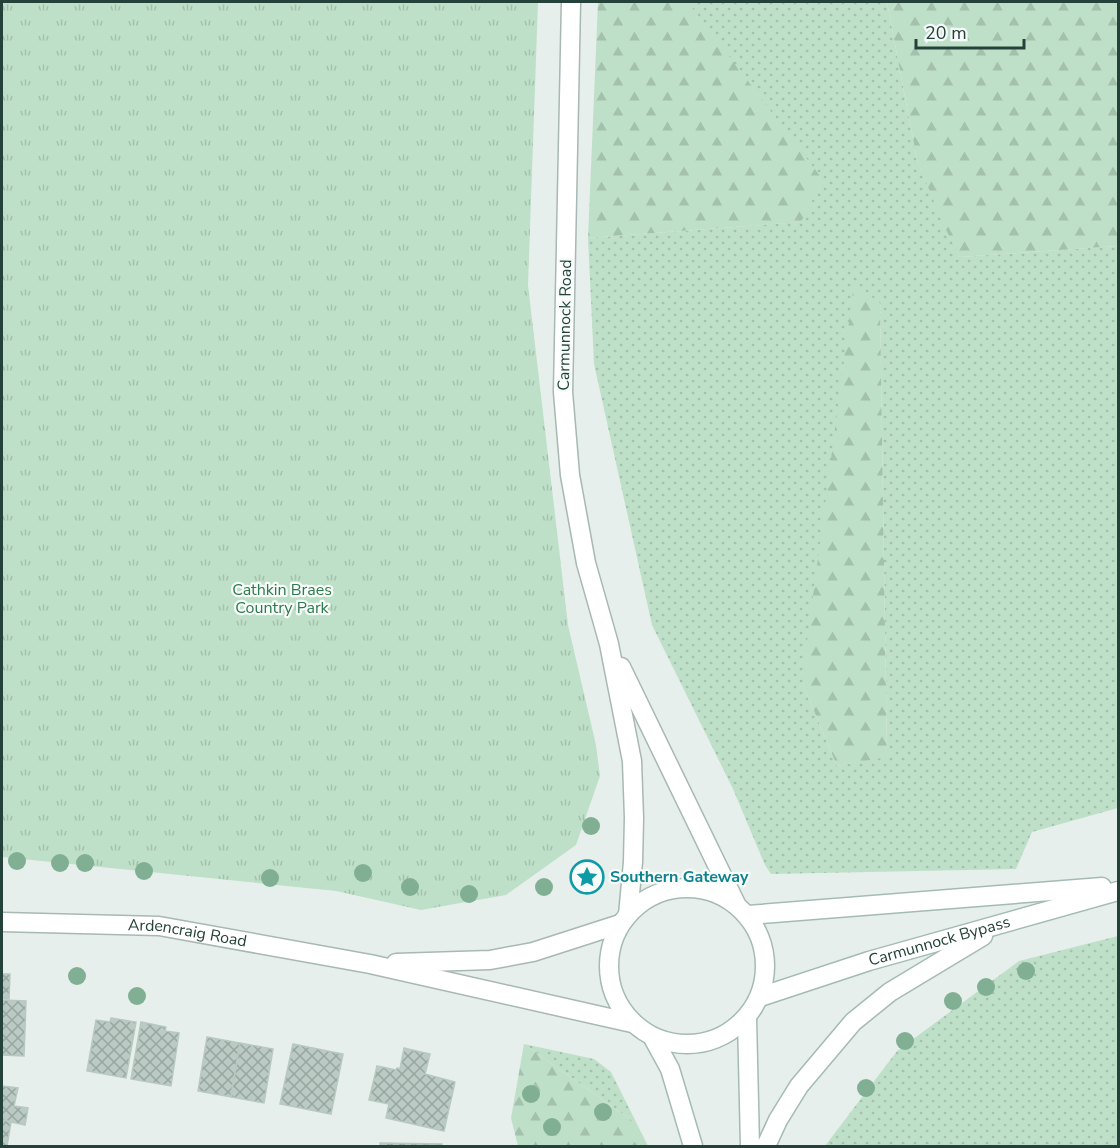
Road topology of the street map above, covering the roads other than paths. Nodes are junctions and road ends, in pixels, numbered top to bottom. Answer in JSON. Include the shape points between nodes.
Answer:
{"nodes":[{"id":1,"x":571,"y":2,"type":"edge"},
{"id":2,"x":609,"y":644,"type":"junction"},
{"id":3,"x":1119,"y":886,"type":"edge"},
{"id":4,"x":1119,"y":891,"type":"edge"},
{"id":5,"x":742,"y":909,"type":"junction"},
{"id":6,"x":624,"y":919,"type":"junction"},
{"id":7,"x":2,"y":922,"type":"edge"},
{"id":8,"x":1005,"y":923,"type":"junction"},
{"id":9,"x":370,"y":964,"type":"junction"},
{"id":10,"x":760,"y":997,"type":"junction"},
{"id":11,"x":747,"y":1018,"type":"junction"},
{"id":12,"x":632,"y":1023,"type":"junction"},
{"id":13,"x":653,"y":1038,"type":"junction"},
{"id":14,"x":693,"y":1146,"type":"edge"},
{"id":15,"x":750,"y":1146,"type":"edge"},
{"id":16,"x":766,"y":1146,"type":"edge"}],
"edges":[{"from":1,"to":2,"type":"street","name":"Carmunnock Road","via":[[562,392],[570,475],[586,563]]},
{"from":2,"to":5,"type":"street","name":"Carmunnock Road"},
{"from":2,"to":6,"type":"street","name":"Carmunnock Road","via":[[632,761],[633,862]]},
{"from":3,"to":5,"type":"street","name":"Carmunnock Bypass"},
{"from":4,"to":8,"type":"street","name":"Carmunnock Bypass"},
{"from":5,"to":6,"type":"street","via":[[713,892],[688,887],[662,891],[638,904]]},
{"from":5,"to":10,"type":"street","via":[[764,946],[766,972]]},
{"from":6,"to":9,"type":"street","name":"Ardencraig Road","via":[[533,952],[490,960]]},
{"from":6,"to":12,"type":"street","via":[[610,948],[608,975],[616,1001]]},
{"from":7,"to":9,"type":"street","name":"Ardencraig Road","via":[[159,926]]},
{"from":8,"to":10,"type":"street","name":"Carmunnock Bypass"},
{"from":8,"to":16,"type":"street","via":[[890,992],[853,1022],[799,1086]]},
{"from":9,"to":12,"type":"street","name":"Ardencraig Road"},
{"from":10,"to":11,"type":"street"},
{"from":11,"to":13,"type":"street","via":[[727,1035],[703,1044],[677,1044]]},
{"from":11,"to":15,"type":"street"},
{"from":12,"to":13,"type":"street"},
{"from":13,"to":14,"type":"street","via":[[670,1070]]}]}
